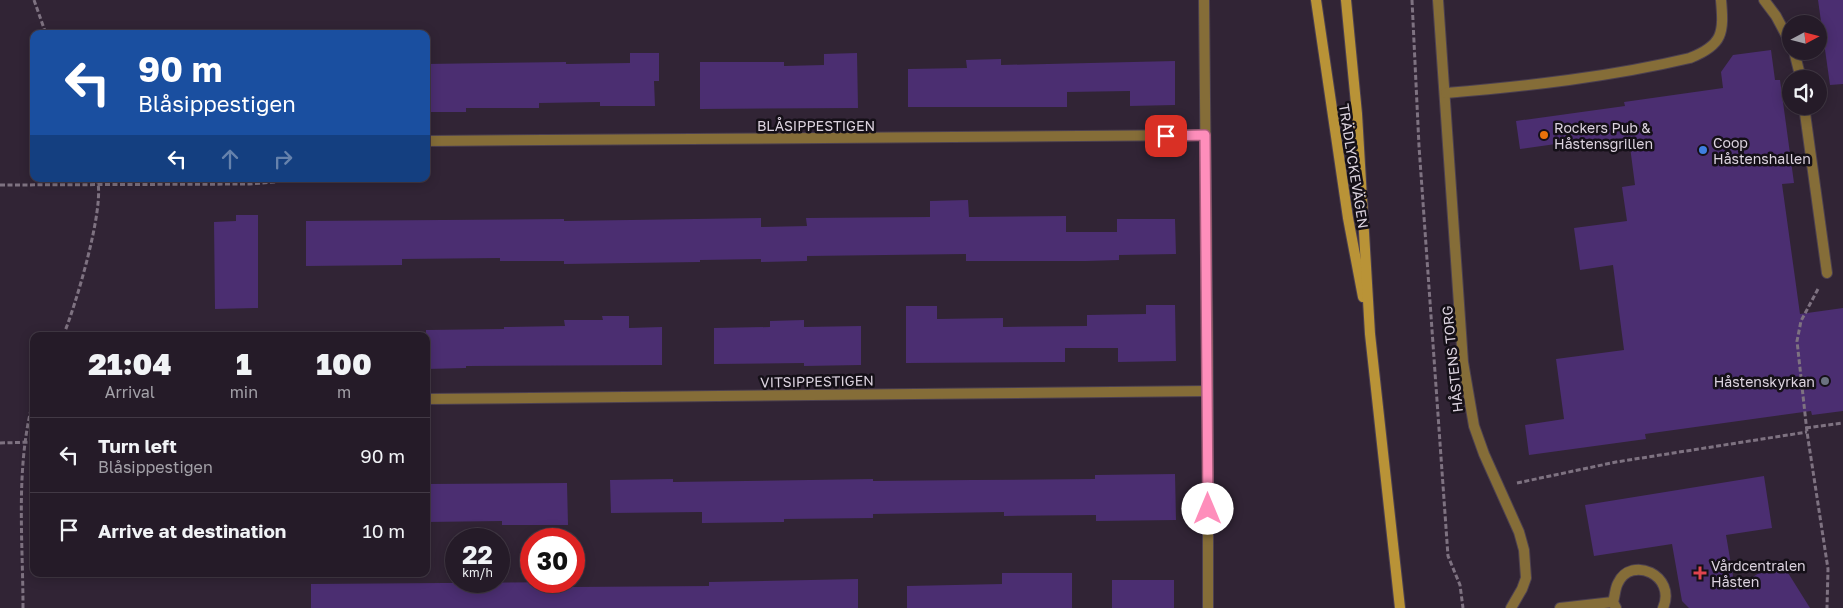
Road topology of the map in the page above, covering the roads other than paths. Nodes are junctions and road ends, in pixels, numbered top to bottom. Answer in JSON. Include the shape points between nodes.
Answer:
{"nodes":[{"id":1,"x":1204,"y":0,"type":"edge"},
{"id":2,"x":1316,"y":0,"type":"edge"},
{"id":3,"x":1346,"y":0,"type":"edge"},
{"id":4,"x":1438,"y":0,"type":"edge"},
{"id":5,"x":1721,"y":0,"type":"edge"},
{"id":6,"x":1764,"y":0,"type":"edge"},
{"id":7,"x":1782,"y":27,"type":"edge"},
{"id":8,"x":1446,"y":93,"type":"junction"},
{"id":9,"x":1805,"y":115,"type":"edge"},
{"id":10,"x":1205,"y":135,"type":"junction"},
{"id":11,"x":430,"y":142,"type":"edge"},
{"id":12,"x":1827,"y":273,"type":"road end"},
{"id":13,"x":1370,"y":334,"type":"junction"},
{"id":14,"x":1208,"y":391,"type":"junction"},
{"id":15,"x":430,"y":399,"type":"edge"},
{"id":16,"x":1615,"y":605,"type":"edge"},
{"id":17,"x":1514,"y":607,"type":"edge"},
{"id":18,"x":1208,"y":608,"type":"edge"},
{"id":19,"x":1400,"y":608,"type":"edge"},
{"id":20,"x":1560,"y":608,"type":"edge"},
{"id":21,"x":1663,"y":608,"type":"edge"}],
"edges":[{"from":1,"to":10,"type":"street"},
{"from":2,"to":13,"type":"street","name":"TRÄDLYCKEVÄGEN","via":[[1345,200]]},
{"from":3,"to":13,"type":"street","name":"TRÄDLYCKEVÄGEN","via":[[1359,134]]},
{"from":4,"to":8,"type":"street","name":"HÅSTENS TORG"},
{"from":5,"to":8,"type":"street","via":[[1721,32],[1705,52],[1690,58],[1596,77]]},
{"from":6,"to":7,"type":"street"},
{"from":8,"to":17,"type":"street","name":"HÅSTENS TORG","via":[[1467,393],[1484,454],[1524,550],[1526,578]]},
{"from":9,"to":12,"type":"street"},
{"from":10,"to":11,"type":"street","name":"BLÅSIPPESTIGEN"},
{"from":10,"to":14,"type":"street"},
{"from":13,"to":19,"type":"street","name":"TRÄDLYCKEVÄGEN"},
{"from":14,"to":15,"type":"street","name":"VITSIPPESTIGEN"},
{"from":14,"to":18,"type":"street"},
{"from":16,"to":20,"type":"street"},
{"from":16,"to":21,"type":"street","via":[[1618,581],[1636,570],[1646,570],[1656,575],[1662,584],[1665,594]]}]}
